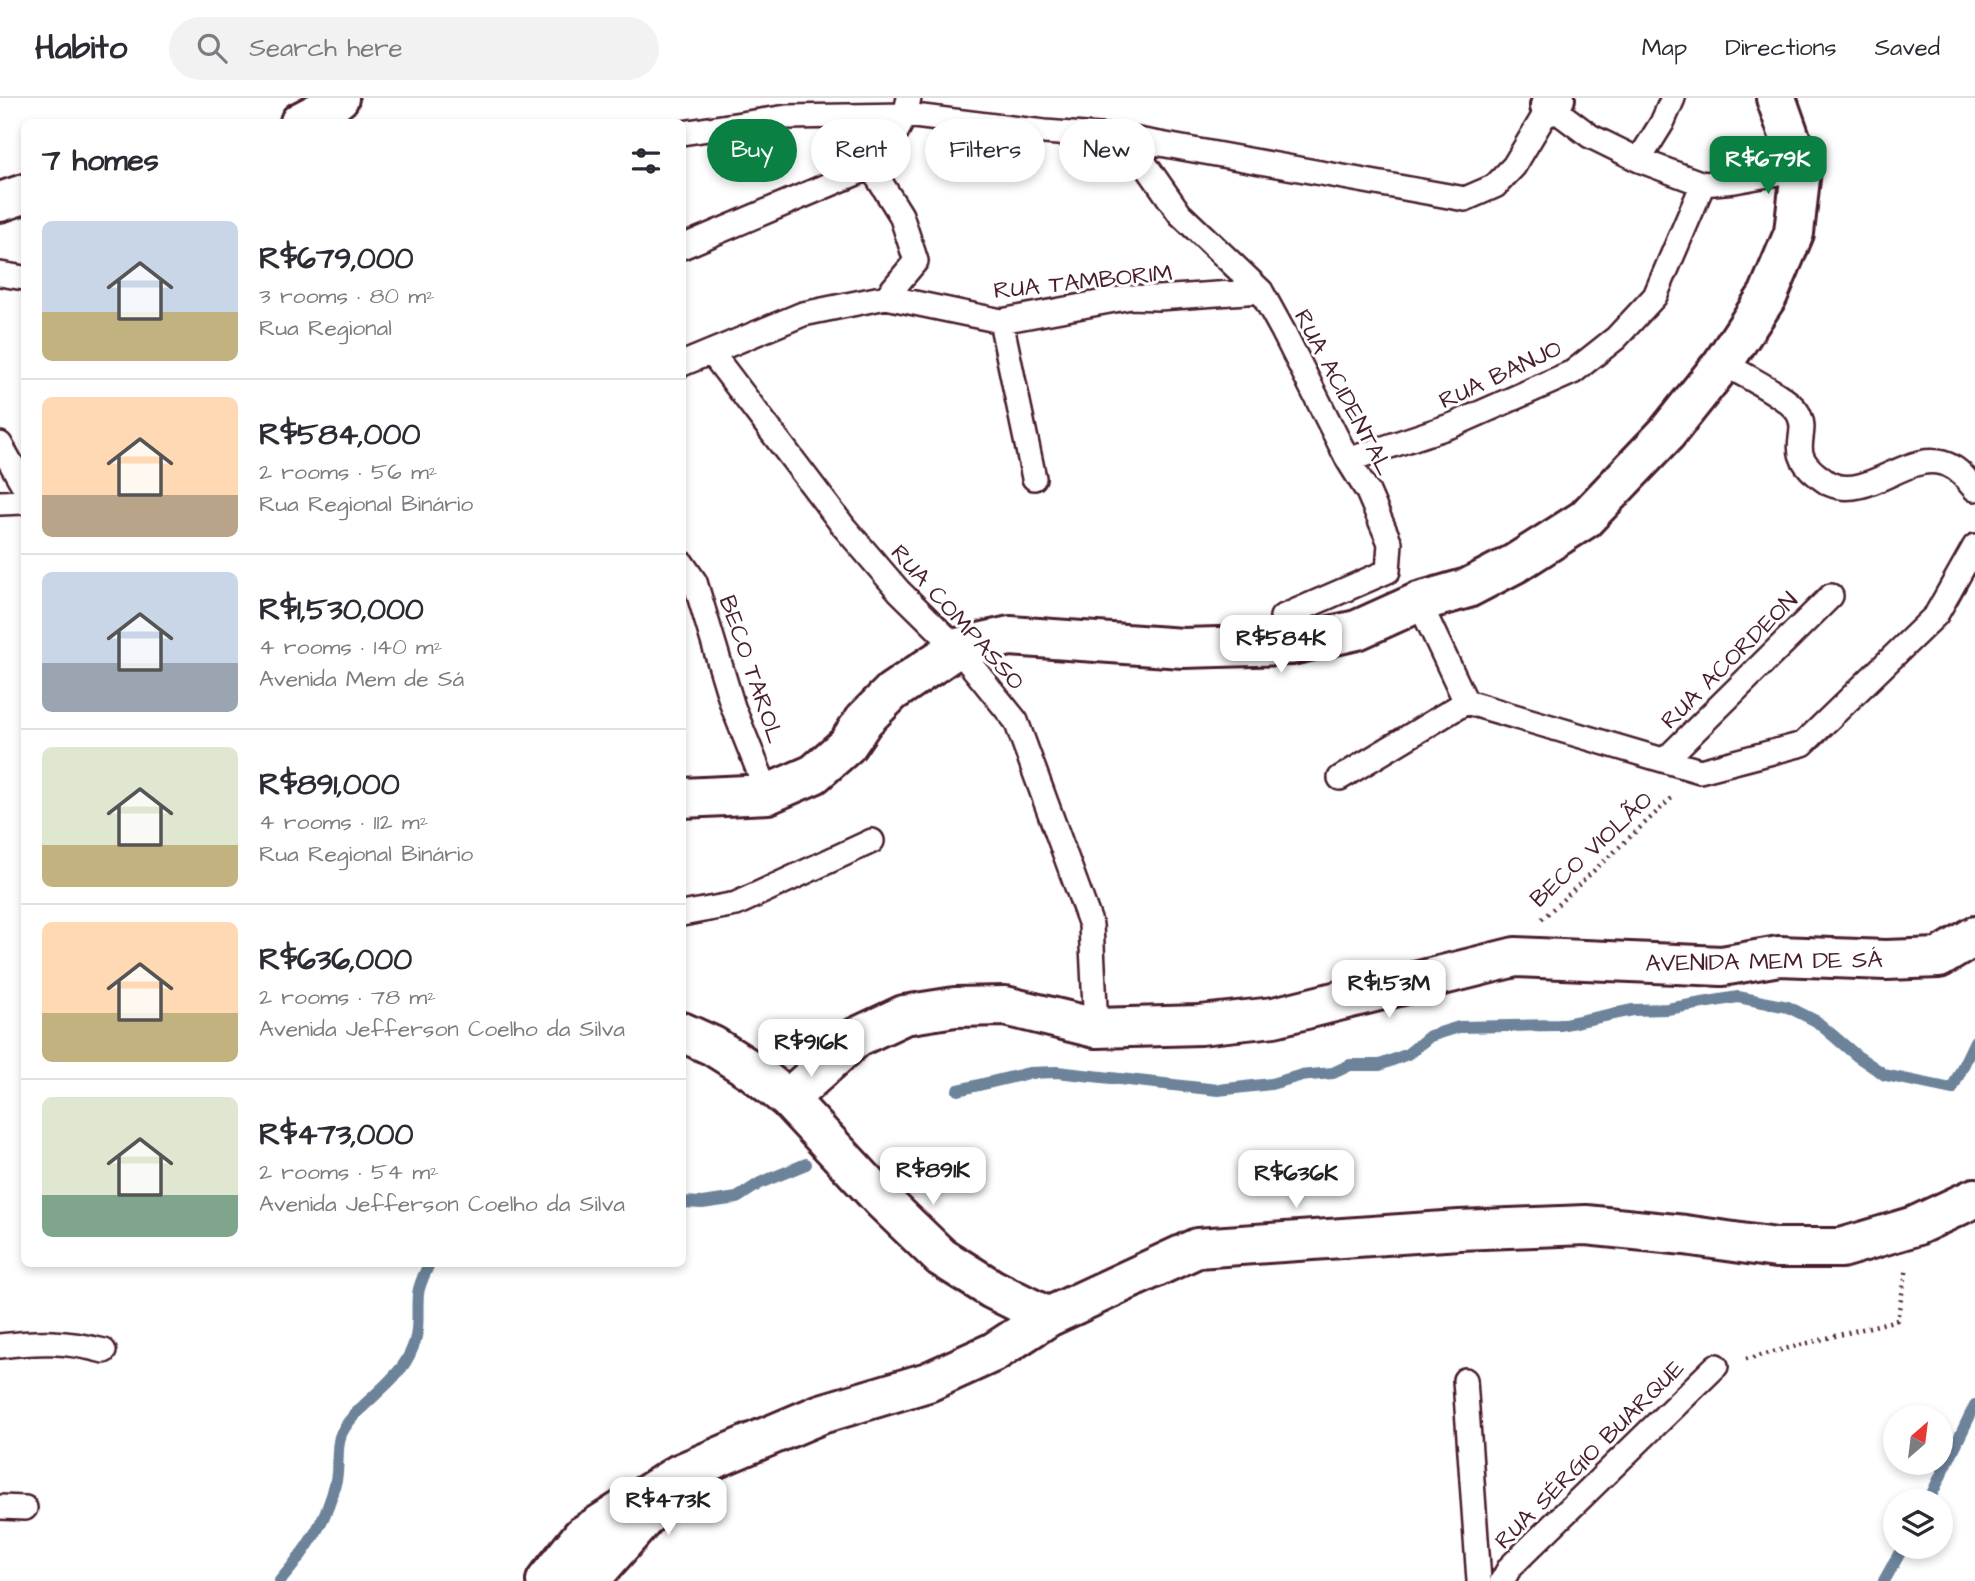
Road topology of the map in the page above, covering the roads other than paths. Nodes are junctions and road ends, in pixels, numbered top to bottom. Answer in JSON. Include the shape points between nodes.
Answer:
{"nodes":[{"id":1,"x":339,"y":98,"type":"edge"},
{"id":2,"x":1673,"y":98,"type":"edge"},
{"id":3,"x":1776,"y":98,"type":"edge"},
{"id":4,"x":1552,"y":102,"type":"edge"},
{"id":5,"x":908,"y":106,"type":"edge"},
{"id":6,"x":306,"y":119,"type":"edge"},
{"id":7,"x":686,"y":132,"type":"edge"},
{"id":8,"x":1059,"y":133,"type":"edge"},
{"id":9,"x":1155,"y":143,"type":"edge"},
{"id":10,"x":1639,"y":160,"type":"junction"},
{"id":11,"x":1801,"y":169,"type":"junction"},
{"id":12,"x":1155,"y":178,"type":"edge"},
{"id":13,"x":836,"y":182,"type":"edge"},
{"id":14,"x":880,"y":182,"type":"edge"},
{"id":15,"x":1703,"y":184,"type":"junction"},
{"id":16,"x":21,"y":195,"type":"edge"},
{"id":17,"x":0,"y":202,"type":"edge"},
{"id":18,"x":686,"y":245,"type":"edge"},
{"id":19,"x":0,"y":274,"type":"edge"},
{"id":20,"x":21,"y":278,"type":"edge"},
{"id":21,"x":1261,"y":291,"type":"junction"},
{"id":22,"x":886,"y":297,"type":"junction"},
{"id":23,"x":1001,"y":321,"type":"junction"},
{"id":24,"x":711,"y":352,"type":"junction"},
{"id":25,"x":686,"y":361,"type":"edge"},
{"id":26,"x":1723,"y":363,"type":"junction"},
{"id":27,"x":0,"y":444,"type":"edge"},
{"id":28,"x":1348,"y":460,"type":"junction"},
{"id":29,"x":1034,"y":478,"type":"dead end"},
{"id":30,"x":21,"y":481,"type":"edge"},
{"id":31,"x":1975,"y":489,"type":"edge"},
{"id":32,"x":21,"y":502,"type":"edge"},
{"id":33,"x":0,"y":503,"type":"edge"},
{"id":34,"x":1975,"y":547,"type":"edge"},
{"id":35,"x":686,"y":569,"type":"edge"},
{"id":36,"x":1830,"y":596,"type":"dead end"},
{"id":37,"x":1419,"y":602,"type":"junction"},
{"id":38,"x":1306,"y":642,"type":"junction"},
{"id":39,"x":957,"y":648,"type":"junction"},
{"id":40,"x":1466,"y":702,"type":"junction"},
{"id":41,"x":1665,"y":760,"type":"junction"},
{"id":42,"x":1340,"y":778,"type":"dead end"},
{"id":43,"x":768,"y":794,"type":"junction"},
{"id":44,"x":686,"y":798,"type":"edge"},
{"id":45,"x":873,"y":841,"type":"dead end"},
{"id":46,"x":686,"y":913,"type":"edge"},
{"id":47,"x":1975,"y":936,"type":"edge"},
{"id":48,"x":1096,"y":1028,"type":"junction"},
{"id":49,"x":686,"y":1034,"type":"edge"},
{"id":50,"x":789,"y":1099,"type":"junction"},
{"id":51,"x":1975,"y":1198,"type":"edge"},
{"id":52,"x":1048,"y":1317,"type":"junction"},
{"id":53,"x":0,"y":1346,"type":"edge"},
{"id":54,"x":104,"y":1350,"type":"dead end"},
{"id":55,"x":1716,"y":1366,"type":"road end"},
{"id":56,"x":1465,"y":1380,"type":"dead end"},
{"id":57,"x":0,"y":1507,"type":"edge"},
{"id":58,"x":25,"y":1508,"type":"dead end"},
{"id":59,"x":593,"y":1559,"type":"edge"},
{"id":60,"x":546,"y":1581,"type":"edge"},
{"id":61,"x":1479,"y":1581,"type":"edge"},
{"id":62,"x":1502,"y":1581,"type":"edge"}],
"edges":[{"from":1,"to":6,"type":"street"},
{"from":2,"to":10,"type":"lane"},
{"from":3,"to":11,"type":"street"},
{"from":4,"to":9,"type":"lane","via":[[1514,166],[1495,186],[1465,199]]},
{"from":4,"to":10,"type":"lane","via":[[1590,136]]},
{"from":5,"to":7,"type":"lane"},
{"from":5,"to":8,"type":"lane"},
{"from":10,"to":15,"type":"lane"},
{"from":11,"to":15,"type":"lane"},
{"from":11,"to":26,"type":"street","via":[[1794,233],[1768,295]]},
{"from":12,"to":21,"type":"lane","name":"RUA ACIDENTAL","via":[[1180,214]]},
{"from":13,"to":18,"type":"lane"},
{"from":14,"to":22,"type":"lane","via":[[901,215],[916,261]]},
{"from":15,"to":28,"type":"lane","name":"RUA BANJO","via":[[1655,296],[1616,338],[1573,372],[1454,425]]},
{"from":16,"to":17,"type":"street"},
{"from":19,"to":20,"type":"lane"},
{"from":21,"to":23,"type":"lane","name":"RUA TAMBORIM","via":[[1131,297]]},
{"from":21,"to":28,"type":"lane","name":"RUA ACIDENTAL"},
{"from":22,"to":23,"type":"lane","name":"RUA TAMBORIM"},
{"from":22,"to":24,"type":"lane","name":"RUA TAMBORIM","via":[[803,314]]},
{"from":23,"to":29,"type":"lane"},
{"from":24,"to":25,"type":"lane"},
{"from":24,"to":39,"type":"lane","name":"RUA COMPASSO","via":[[844,527],[899,592]]},
{"from":26,"to":31,"type":"lane","via":[[1788,402],[1799,414],[1799,448],[1805,466],[1829,484],[1851,489],[1918,463],[1939,462],[1954,467]]},
{"from":26,"to":37,"type":"street","via":[[1667,433],[1584,519],[1468,589]]},
{"from":27,"to":30,"type":"lane"},
{"from":28,"to":38,"type":"lane","name":"RUA ACIDENTAL","via":[[1390,542],[1388,571],[1282,617]]},
{"from":32,"to":33,"type":"lane"},
{"from":34,"to":41,"type":"lane","via":[[1936,615],[1803,744],[1700,771]]},
{"from":35,"to":43,"type":"lane","name":"BECO TAROL","via":[[695,582],[733,707]]},
{"from":36,"to":41,"type":"lane","name":"RUA ACORDEON"},
{"from":37,"to":38,"type":"street","via":[[1357,630]]},
{"from":37,"to":40,"type":"lane"},
{"from":38,"to":39,"type":"street","via":[[1182,648],[1010,636]]},
{"from":39,"to":43,"type":"street","via":[[892,692],[864,720],[848,745],[814,774]]},
{"from":39,"to":48,"type":"lane","name":"RUA COMPASSO","via":[[1016,721],[1091,925]]},
{"from":40,"to":41,"type":"lane"},
{"from":40,"to":42,"type":"lane"},
{"from":43,"to":44,"type":"street"},
{"from":45,"to":46,"type":"lane","via":[[736,904]]},
{"from":47,"to":48,"type":"street","name":"AVENIDA MEM DE SÁ","via":[[1939,958],[1779,956],[1722,966],[1515,957],[1273,1017]]},
{"from":48,"to":50,"type":"street","name":"AVENIDA MEM DE SÁ","via":[[1005,1006],[904,1014],[857,1037]]},
{"from":49,"to":50,"type":"street","via":[[744,1065]]},
{"from":50,"to":52,"type":"street","via":[[941,1257]]},
{"from":51,"to":52,"type":"street","via":[[1915,1226],[1841,1248],[1776,1248],[1586,1225],[1197,1248]]},
{"from":52,"to":59,"type":"street","via":[[994,1352],[928,1381],[821,1414],[679,1474]]},
{"from":53,"to":54,"type":"lane","via":[[70,1342]]},
{"from":55,"to":62,"type":"lane","name":"RUA SÉRGIO BUARQUE","via":[[1510,1567]]},
{"from":56,"to":61,"type":"lane"},
{"from":57,"to":58,"type":"lane"},
{"from":59,"to":60,"type":"street"}]}
